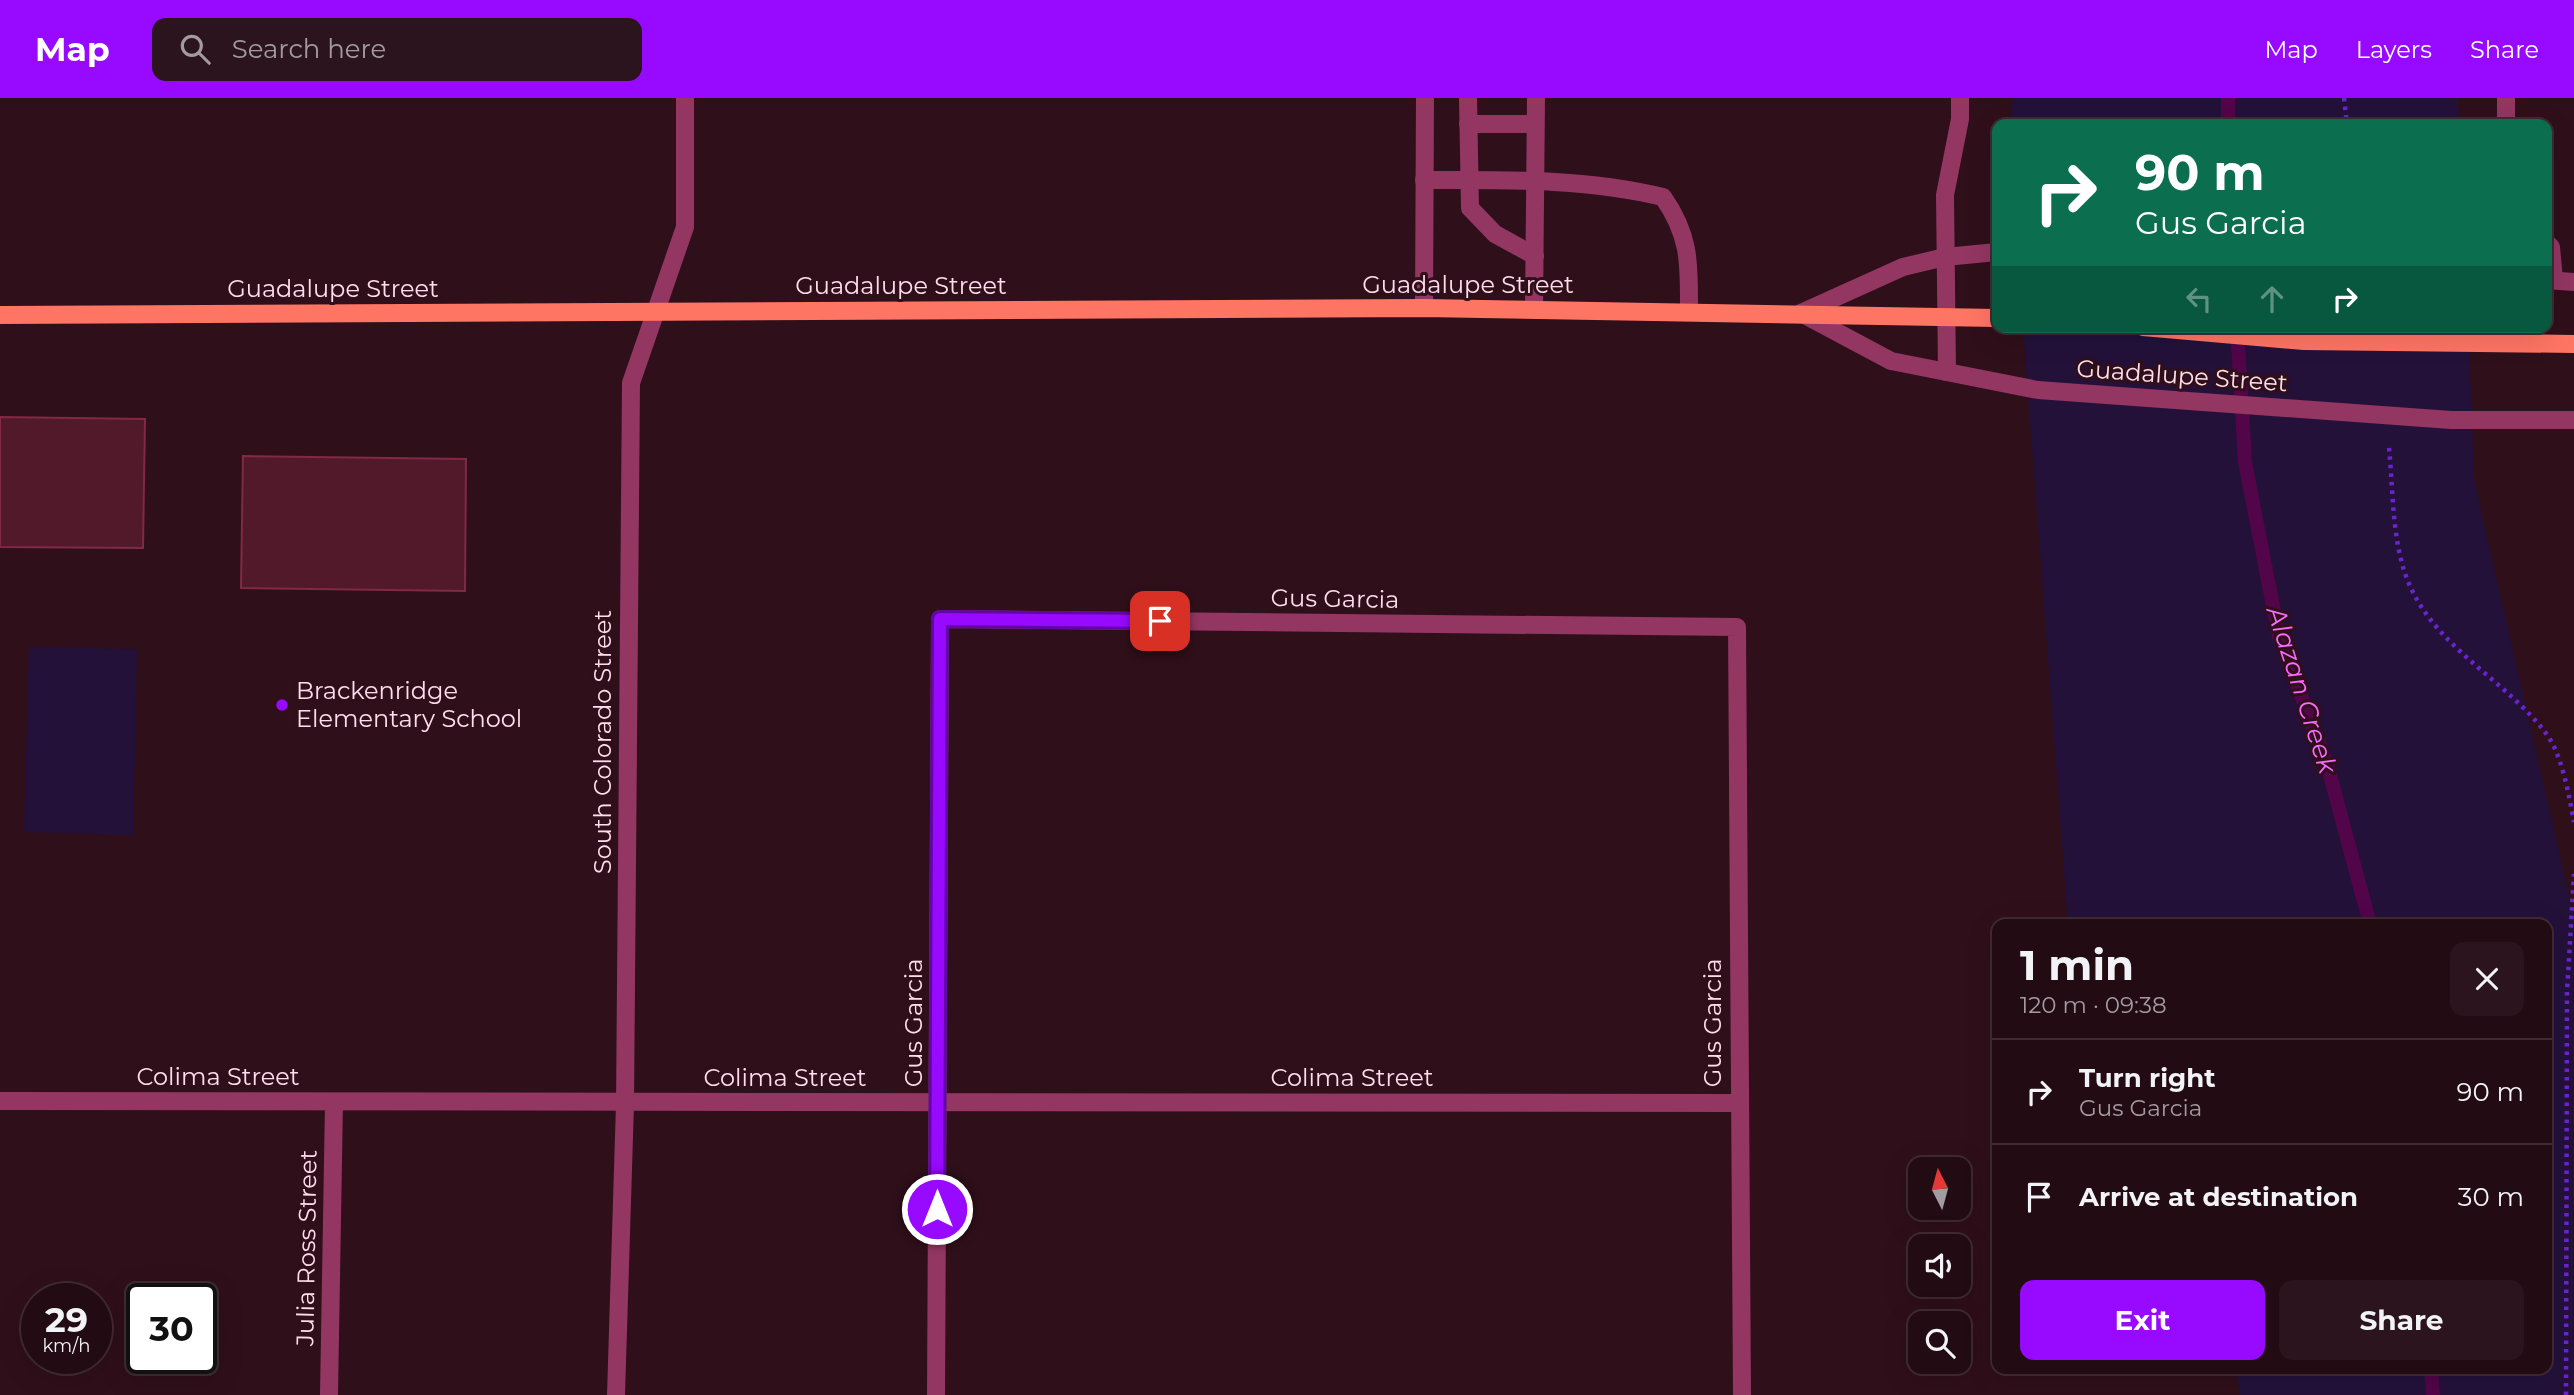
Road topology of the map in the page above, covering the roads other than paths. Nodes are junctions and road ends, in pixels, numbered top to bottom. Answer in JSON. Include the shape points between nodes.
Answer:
{"nodes":[{"id":1,"x":685,"y":98,"type":"edge"},
{"id":2,"x":1424,"y":98,"type":"edge"},
{"id":3,"x":1468,"y":98,"type":"edge"},
{"id":4,"x":1535,"y":98,"type":"edge"},
{"id":5,"x":1960,"y":98,"type":"edge"},
{"id":6,"x":2506,"y":98,"type":"edge"},
{"id":7,"x":2506,"y":119,"type":"edge"},
{"id":8,"x":1468,"y":124,"type":"junction"},
{"id":9,"x":1535,"y":124,"type":"junction"},
{"id":10,"x":1424,"y":180,"type":"junction"},
{"id":11,"x":1467,"y":180,"type":"junction"},
{"id":12,"x":1535,"y":181,"type":"junction"},
{"id":13,"x":1992,"y":252,"type":"edge"},
{"id":14,"x":1535,"y":256,"type":"junction"},
{"id":15,"x":1945,"y":257,"type":"junction"},
{"id":16,"x":2552,"y":280,"type":"edge"},
{"id":17,"x":2574,"y":282,"type":"edge"},
{"id":18,"x":1424,"y":308,"type":"junction"},
{"id":19,"x":1534,"y":310,"type":"junction"},
{"id":20,"x":655,"y":312,"type":"junction"},
{"id":21,"x":1689,"y":312,"type":"junction"},
{"id":22,"x":1801,"y":313,"type":"junction"},
{"id":23,"x":0,"y":315,"type":"edge"},
{"id":24,"x":1946,"y":316,"type":"junction"},
{"id":25,"x":1992,"y":318,"type":"edge"},
{"id":26,"x":2212,"y":333,"type":"edge"},
{"id":27,"x":2574,"y":345,"type":"edge"},
{"id":28,"x":1947,"y":372,"type":"junction"},
{"id":29,"x":2574,"y":420,"type":"edge"},
{"id":30,"x":0,"y":1101,"type":"edge"},
{"id":31,"x":334,"y":1102,"type":"junction"},
{"id":32,"x":938,"y":1102,"type":"junction"},
{"id":33,"x":1738,"y":1103,"type":"junction"},
{"id":34,"x":625,"y":1104,"type":"junction"},
{"id":35,"x":329,"y":1395,"type":"edge"},
{"id":36,"x":616,"y":1395,"type":"edge"},
{"id":37,"x":936,"y":1395,"type":"edge"},
{"id":38,"x":1742,"y":1395,"type":"edge"}],
"edges":[{"from":1,"to":20,"type":"street","name":"South Colorado Street","via":[[685,227]]},
{"from":2,"to":10,"type":"street"},
{"from":3,"to":8,"type":"street"},
{"from":4,"to":9,"type":"street"},
{"from":5,"to":15,"type":"street","via":[[1945,195]]},
{"from":6,"to":7,"type":"street"},
{"from":8,"to":9,"type":"street"},
{"from":8,"to":11,"type":"street"},
{"from":9,"to":12,"type":"street"},
{"from":10,"to":11,"type":"street"},
{"from":10,"to":18,"type":"street"},
{"from":11,"to":12,"type":"street"},
{"from":11,"to":14,"type":"street","via":[[1470,208],[1478,220]]},
{"from":12,"to":14,"type":"street"},
{"from":12,"to":21,"type":"street","via":[[1619,187],[1663,197],[1680,222],[1689,258]]},
{"from":13,"to":15,"type":"street","name":"Guadalupe Street"},
{"from":14,"to":19,"type":"street"},
{"from":15,"to":22,"type":"street","name":"Guadalupe Street","via":[[1903,267]]},
{"from":15,"to":24,"type":"street"},
{"from":16,"to":17,"type":"street"},
{"from":18,"to":19,"type":"main road","name":"Guadalupe Street"},
{"from":18,"to":20,"type":"main road","name":"Guadalupe Street"},
{"from":19,"to":21,"type":"main road","name":"Guadalupe Street"},
{"from":20,"to":23,"type":"main road","name":"Guadalupe Street"},
{"from":20,"to":34,"type":"street","name":"South Colorado Street","via":[[631,383]]},
{"from":21,"to":22,"type":"main road","name":"Guadalupe Street"},
{"from":22,"to":24,"type":"main road","name":"Guadalupe Street"},
{"from":22,"to":28,"type":"street","name":"Guadalupe Street","via":[[1891,361]]},
{"from":24,"to":25,"type":"main road","name":"Guadalupe Street"},
{"from":24,"to":28,"type":"street"},
{"from":26,"to":27,"type":"main road","name":"Guadalupe Street","via":[[2304,341]]},
{"from":28,"to":29,"type":"street","name":"Guadalupe Street","via":[[2038,390],[2451,420]]},
{"from":30,"to":31,"type":"street","name":"Colima Street"},
{"from":31,"to":34,"type":"street","name":"Colima Street"},
{"from":31,"to":35,"type":"street","name":"Julia Ross Street"},
{"from":32,"to":33,"type":"street","name":"Colima Street"},
{"from":32,"to":33,"type":"street","name":"Gus Garcia","via":[[940,619],[1737,627]]},
{"from":32,"to":34,"type":"street","name":"Colima Street"},
{"from":32,"to":37,"type":"street","name":"Gus Garcia"},
{"from":33,"to":38,"type":"street","name":"Gus Garcia"},
{"from":34,"to":36,"type":"street","name":"South Colorado Street"}]}
